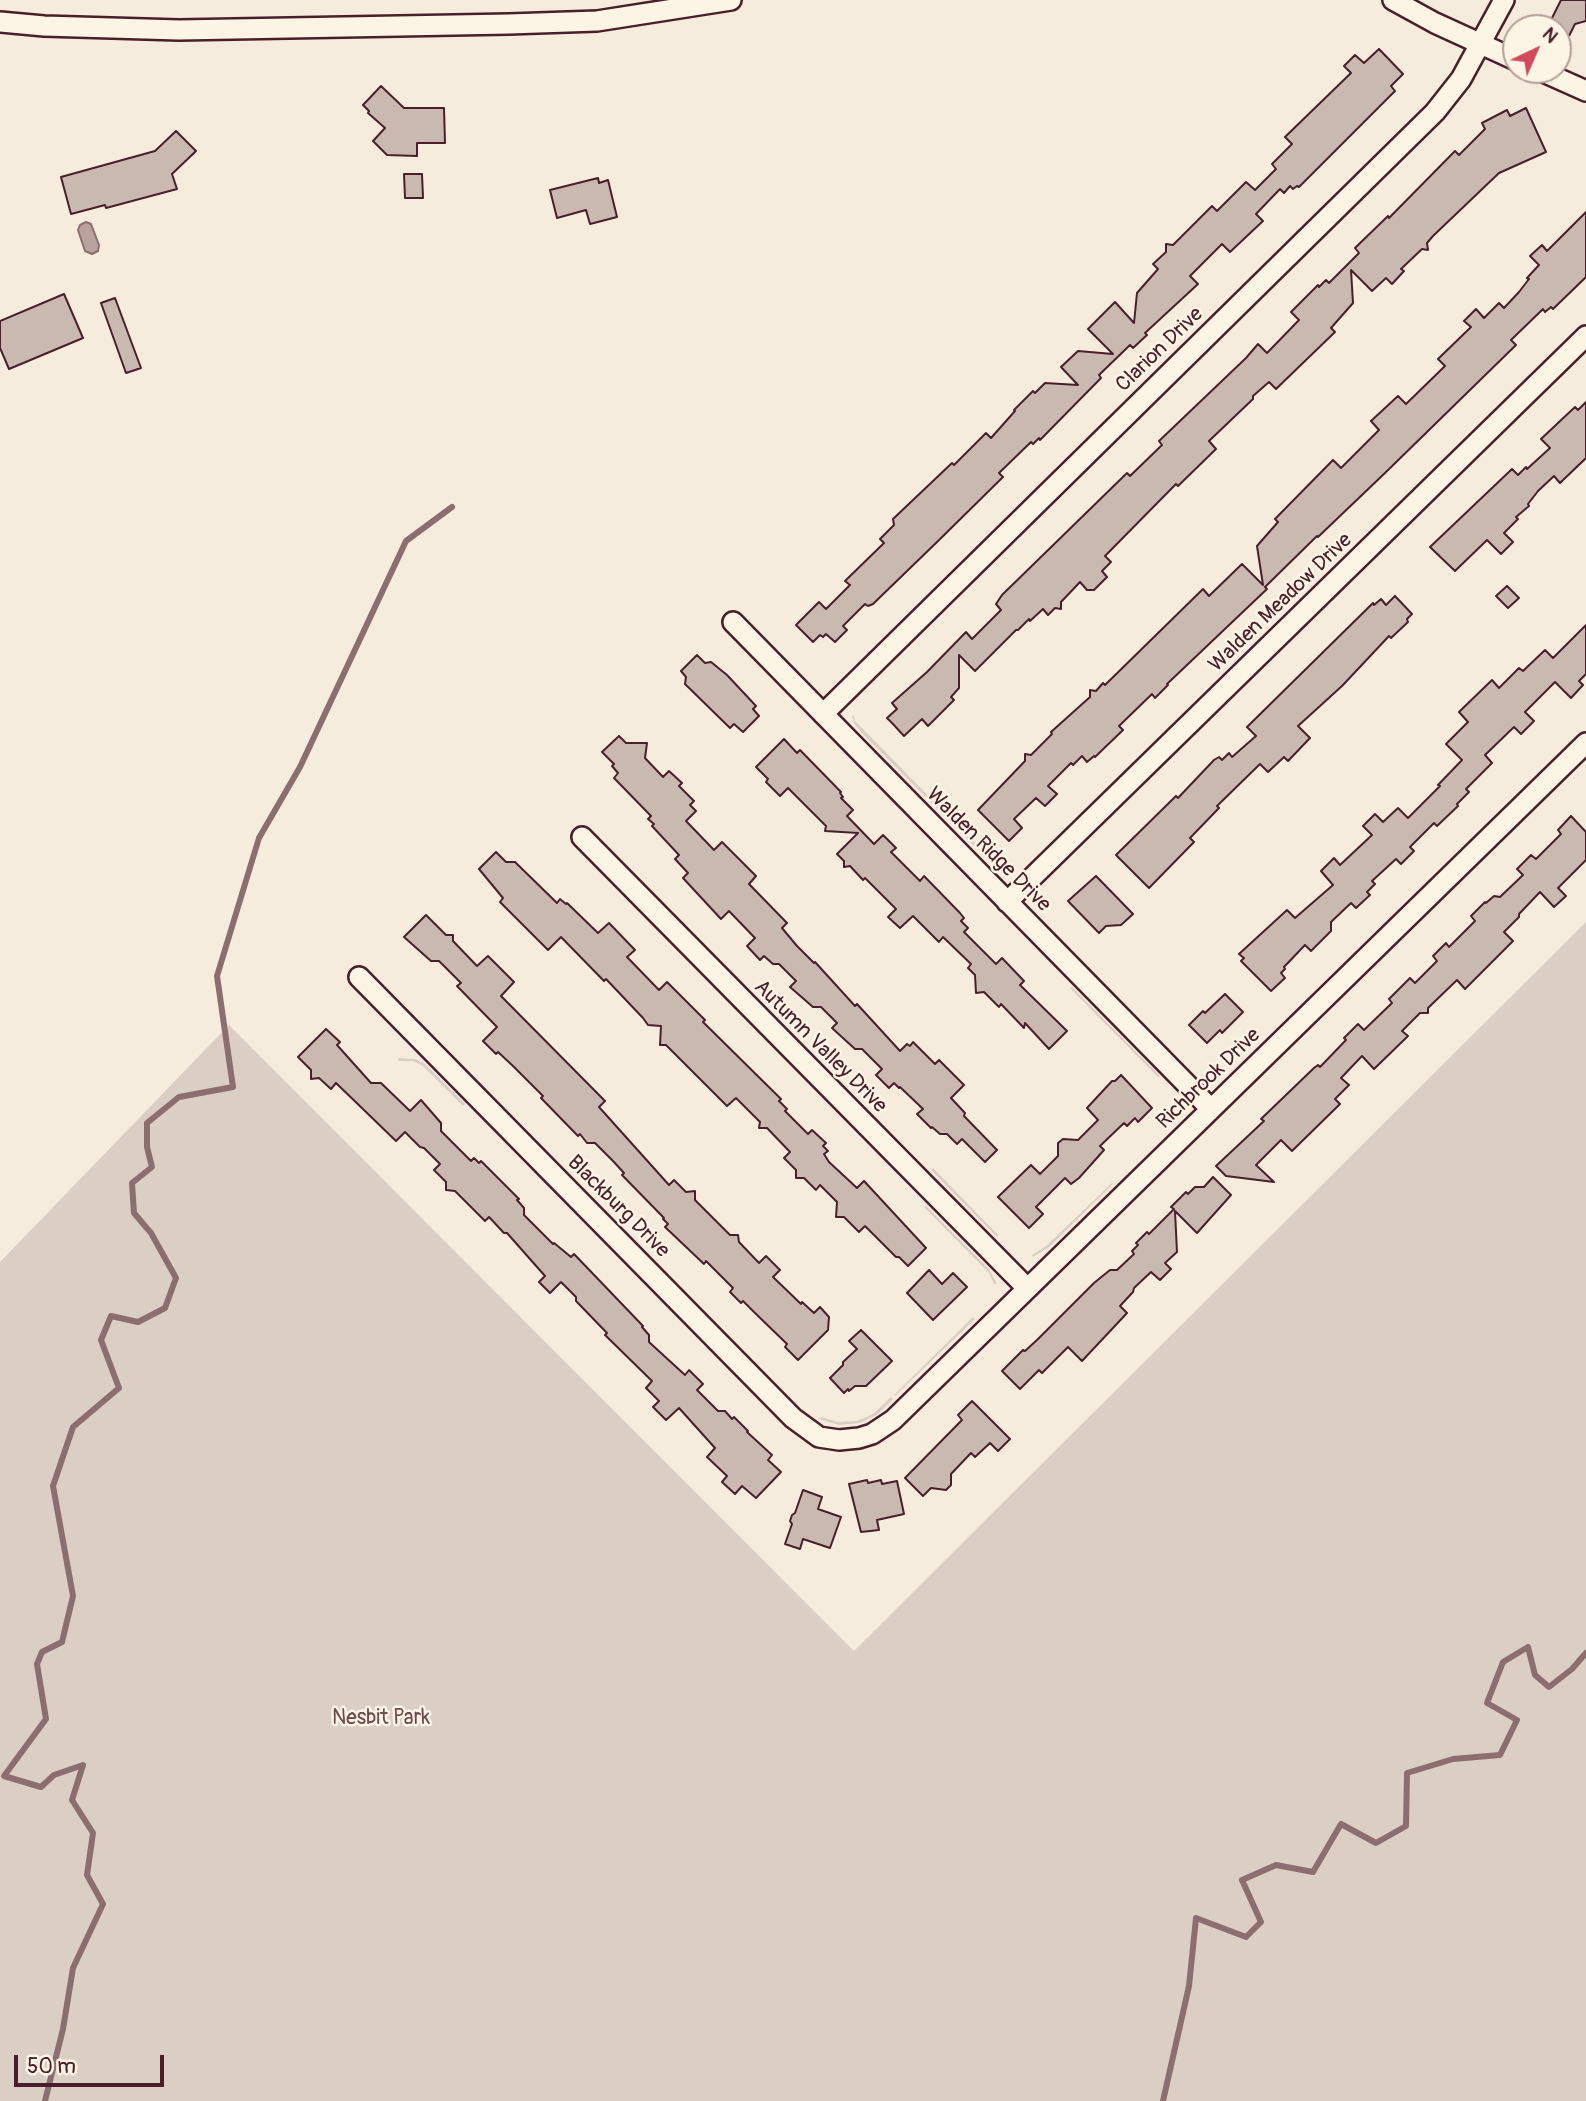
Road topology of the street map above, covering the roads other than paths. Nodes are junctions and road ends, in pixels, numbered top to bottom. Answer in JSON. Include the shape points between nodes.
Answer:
{"nodes":[{"id":1,"x":730,"y":0,"type":"edge"},
{"id":2,"x":1393,"y":0,"type":"edge"},
{"id":3,"x":1504,"y":0,"type":"edge"},
{"id":4,"x":0,"y":22,"type":"edge"},
{"id":5,"x":1482,"y":44,"type":"junction"},
{"id":6,"x":1502,"y":53,"type":"edge"},
{"id":7,"x":1586,"y":336,"type":"edge"},
{"id":8,"x":733,"y":622,"type":"dead end"},
{"id":9,"x":823,"y":714,"type":"junction"},
{"id":10,"x":1586,"y":743,"type":"edge"},
{"id":11,"x":582,"y":837,"type":"dead end"},
{"id":12,"x":1007,"y":902,"type":"junction"},
{"id":13,"x":359,"y":977,"type":"dead end"},
{"id":14,"x":1211,"y":1109,"type":"junction"},
{"id":15,"x":1027,"y":1288,"type":"junction"},
{"id":16,"x":859,"y":1438,"type":"joint"}],
"edges":[{"from":1,"to":4,"type":"street","via":[[597,21],[509,24],[179,30]]},
{"from":2,"to":5,"type":"street"},
{"from":3,"to":5,"type":"street","name":"Clarion Drive"},
{"from":5,"to":6,"type":"street"},
{"from":5,"to":9,"type":"street","name":"Clarion Drive","via":[[1435,112]]},
{"from":7,"to":12,"type":"street","name":"Walden Meadow Drive"},
{"from":8,"to":9,"type":"street","name":"Walden Ridge Drive"},
{"from":9,"to":12,"type":"street","name":"Walden Ridge Drive"},
{"from":10,"to":14,"type":"street","name":"Richbrook Drive"},
{"from":11,"to":15,"type":"street","name":"Autumn Valley Drive"},
{"from":12,"to":14,"type":"street","name":"Walden Ridge Drive"},
{"from":13,"to":16,"type":"street","name":"Blackburg Drive","via":[[793,1418],[819,1437]]},
{"from":14,"to":15,"type":"street","name":"Richbrook Drive"},
{"from":15,"to":16,"type":"street","name":"Richbrook Drive","via":[[893,1420]]}]}
